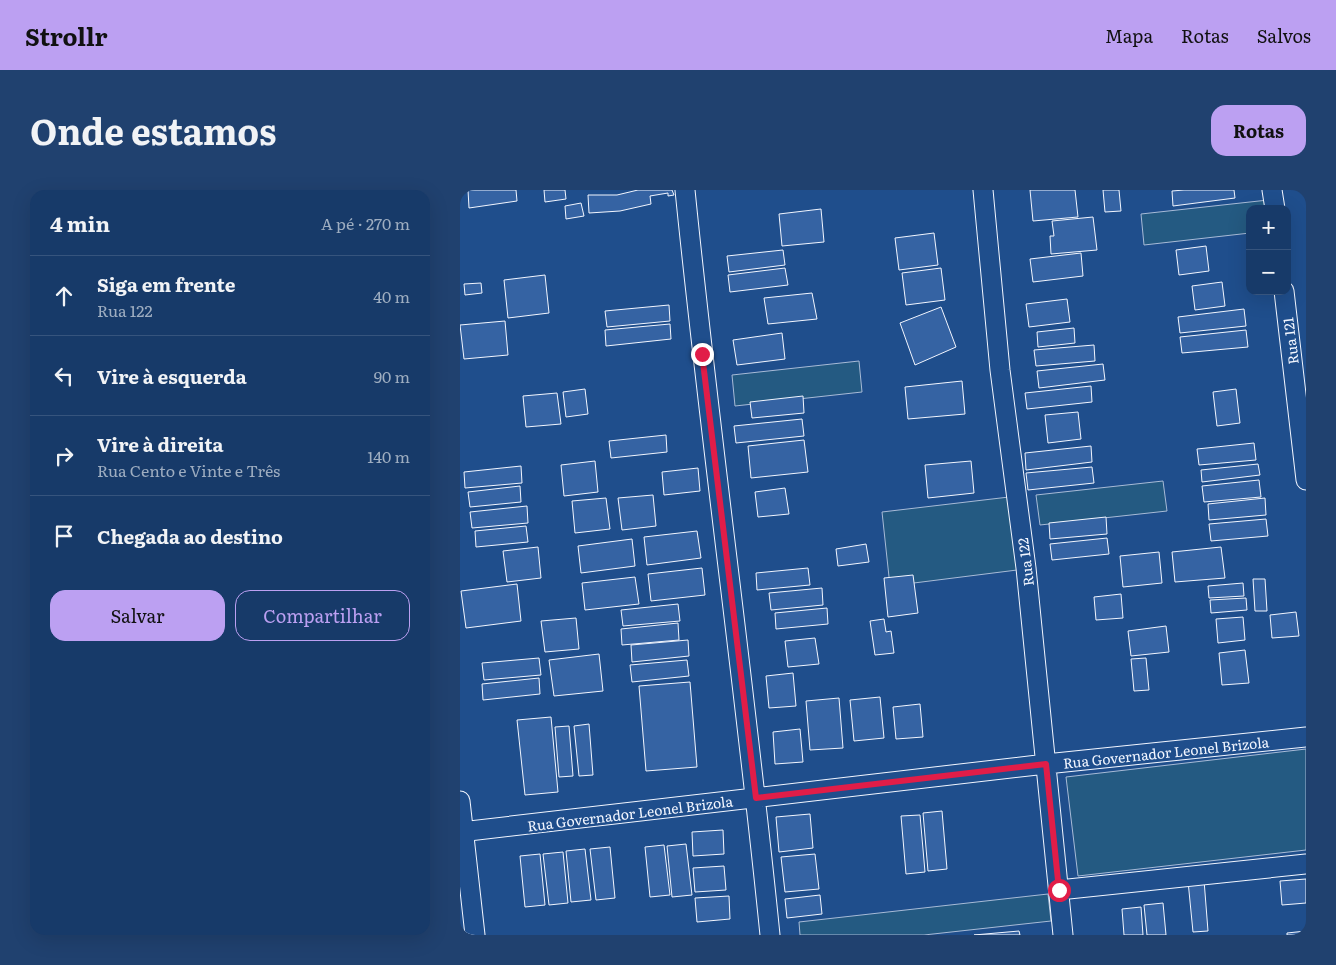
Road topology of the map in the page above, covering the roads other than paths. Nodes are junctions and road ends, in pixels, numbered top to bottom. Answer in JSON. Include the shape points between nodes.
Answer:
{"nodes":[{"id":1,"x":685,"y":190,"type":"edge"},
{"id":2,"x":983,"y":190,"type":"edge"},
{"id":3,"x":1272,"y":190,"type":"edge"},
{"id":4,"x":1274,"y":205,"type":"edge"},
{"id":5,"x":1284,"y":295,"type":"edge"},
{"id":6,"x":1306,"y":480,"type":"edge"},
{"id":7,"x":1306,"y":737,"type":"edge"},
{"id":8,"x":1046,"y":764,"type":"junction"},
{"id":9,"x":756,"y":798,"type":"junction"},
{"id":10,"x":460,"y":801,"type":"edge"},
{"id":11,"x":462,"y":832,"type":"edge"},
{"id":12,"x":1306,"y":864,"type":"edge"},
{"id":13,"x":1059,"y":890,"type":"junction"},
{"id":14,"x":466,"y":899,"type":"edge"},
{"id":15,"x":476,"y":935,"type":"edge"},
{"id":16,"x":770,"y":935,"type":"edge"},
{"id":17,"x":1063,"y":935,"type":"edge"}],
"edges":[{"from":1,"to":9,"type":"street"},
{"from":2,"to":8,"type":"street","name":"Rua 122","via":[[1000,370],[1026,568]]},
{"from":3,"to":4,"type":"street"},
{"from":5,"to":6,"type":"street","name":"Rua 121"},
{"from":7,"to":8,"type":"street","name":"Rua Governador Leonel Brizola"},
{"from":8,"to":9,"type":"street","name":"Rua Governador Leonel Brizola"},
{"from":8,"to":13,"type":"street","name":"Rua 122"},
{"from":9,"to":11,"type":"street","name":"Rua Governador Leonel Brizola"},
{"from":9,"to":16,"type":"street"},
{"from":10,"to":11,"type":"street"},
{"from":11,"to":14,"type":"street"},
{"from":12,"to":13,"type":"street"},
{"from":13,"to":17,"type":"street","name":"Rua 122"},
{"from":14,"to":15,"type":"street"}]}
